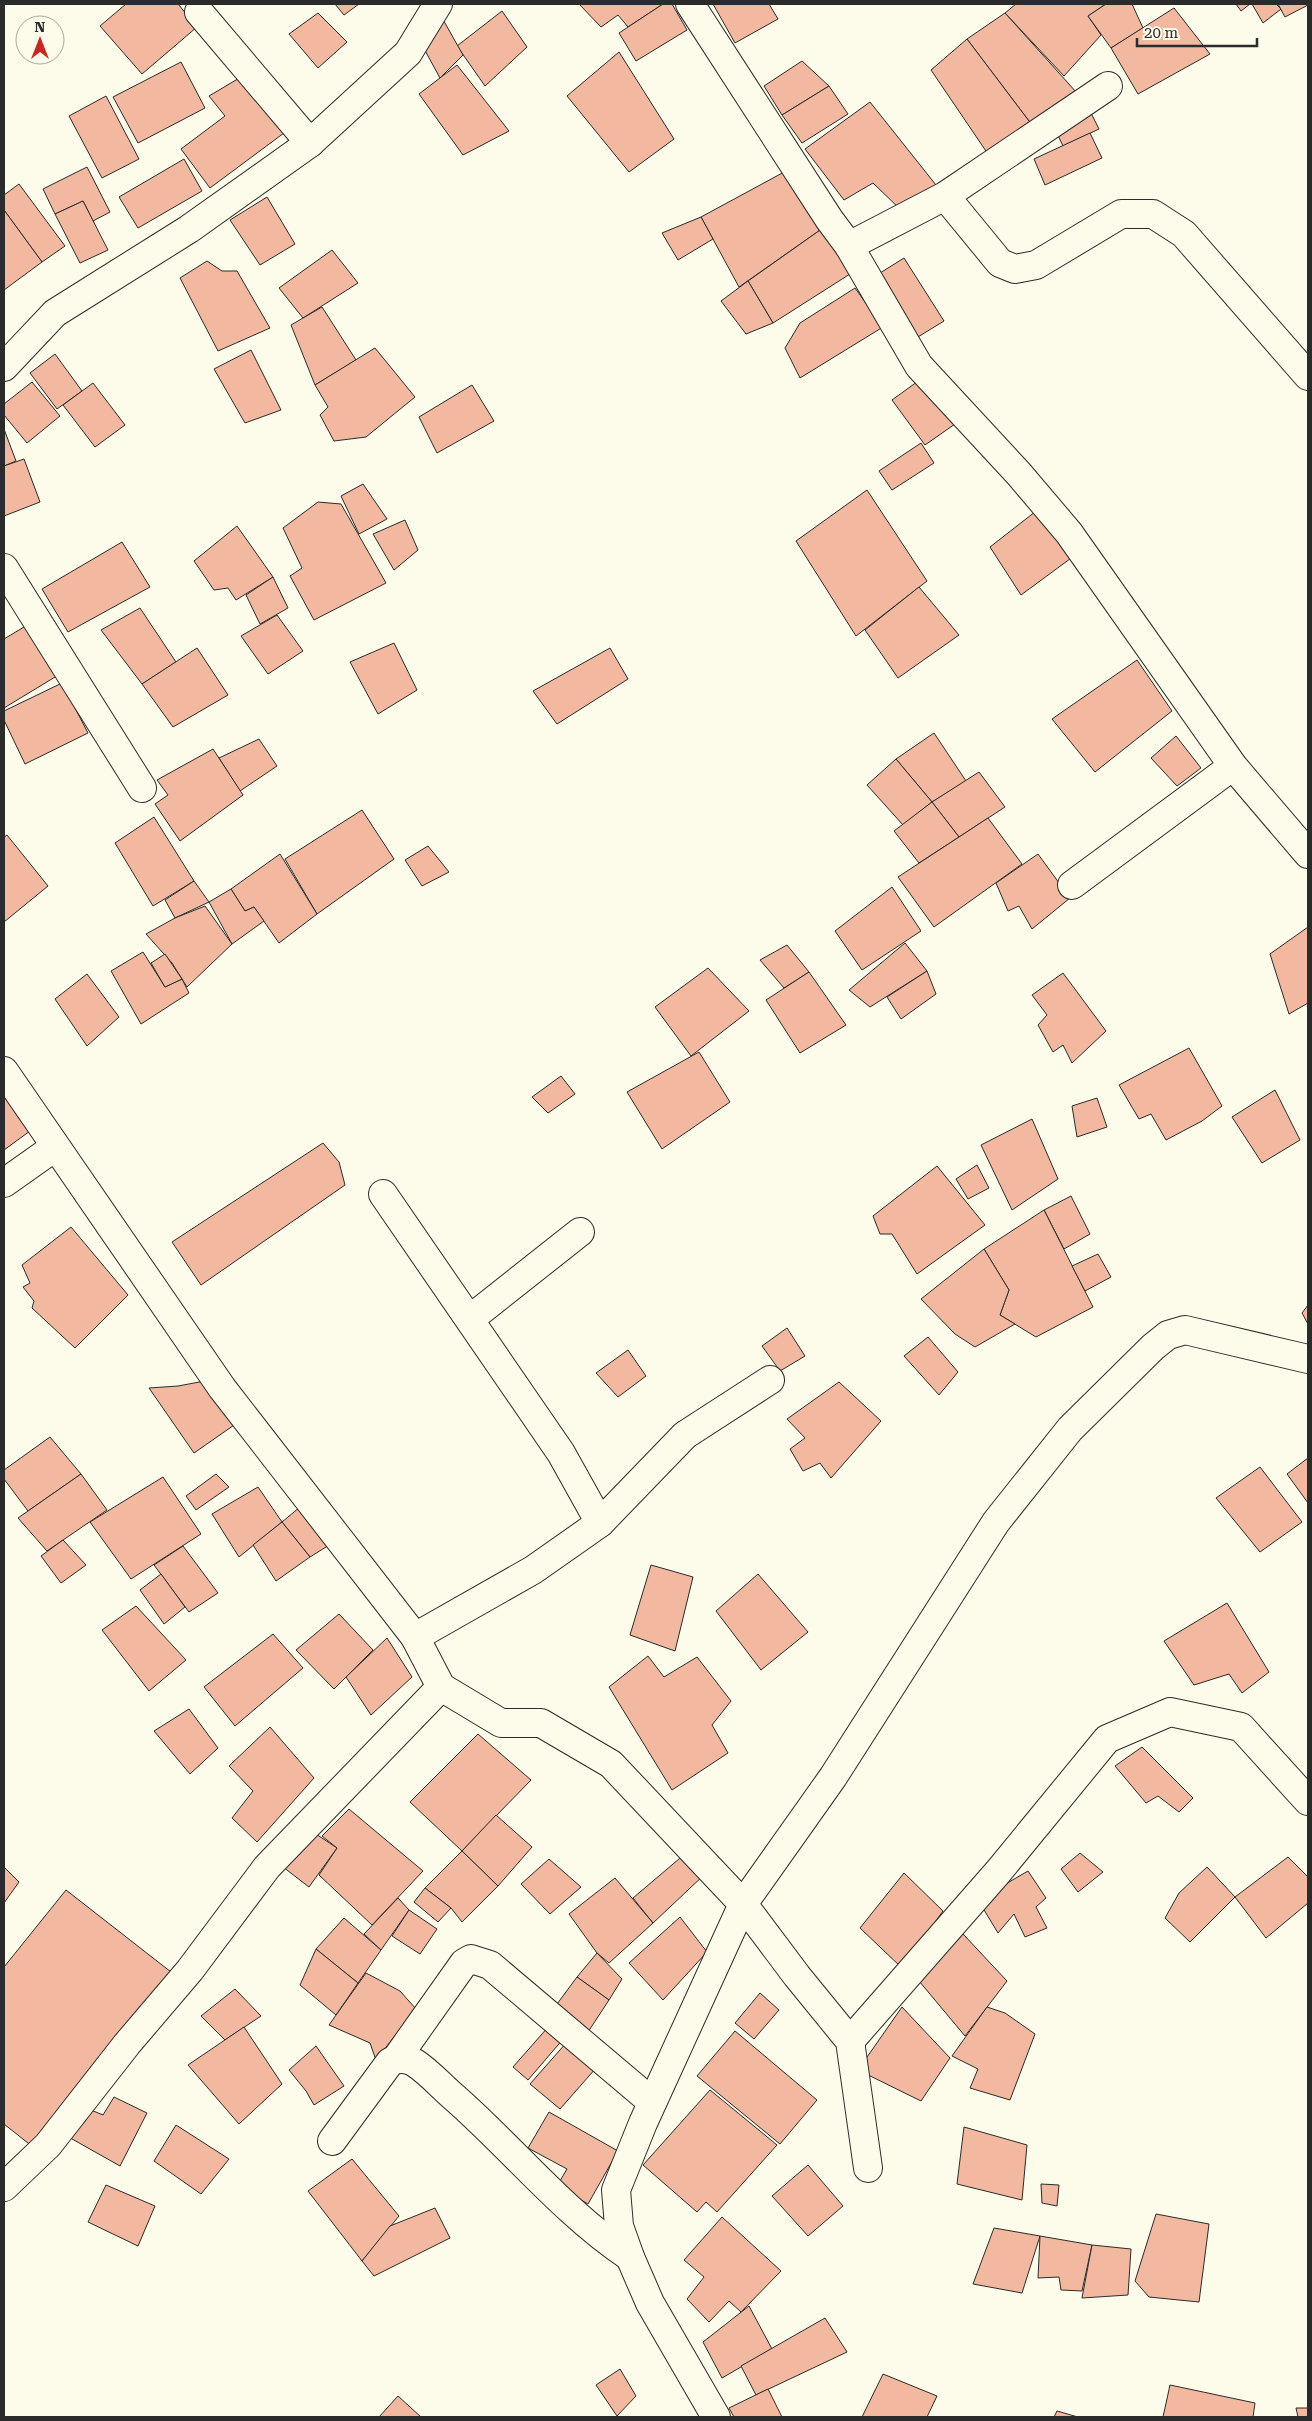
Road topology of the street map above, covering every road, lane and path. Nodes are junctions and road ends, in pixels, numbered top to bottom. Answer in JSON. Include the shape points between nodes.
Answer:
{"nodes":[{"id":1,"x":438,"y":4,"type":"edge"},
{"id":2,"x":690,"y":4,"type":"edge"},
{"id":3,"x":199,"y":12,"type":"dead end"},
{"id":4,"x":1108,"y":86,"type":"dead end"},
{"id":5,"x":310,"y":143,"type":"junction"},
{"id":6,"x":945,"y":196,"type":"junction"},
{"id":7,"x":849,"y":246,"type":"junction"},
{"id":8,"x":4,"y":367,"type":"edge"},
{"id":9,"x":1308,"y":376,"type":"edge"},
{"id":10,"x":4,"y":568,"type":"edge"},
{"id":11,"x":1233,"y":766,"type":"junction"},
{"id":12,"x":142,"y":788,"type":"dead end"},
{"id":13,"x":1308,"y":854,"type":"edge"},
{"id":14,"x":1072,"y":885,"type":"dead end"},
{"id":15,"x":4,"y":1071,"type":"edge"},
{"id":16,"x":55,"y":1147,"type":"junction"},
{"id":17,"x":4,"y":1183,"type":"edge"},
{"id":18,"x":383,"y":1194,"type":"dead end"},
{"id":19,"x":580,"y":1232,"type":"dead end"},
{"id":20,"x":470,"y":1318,"type":"junction"},
{"id":21,"x":1308,"y":1359,"type":"edge"},
{"id":22,"x":770,"y":1380,"type":"dead end"},
{"id":23,"x":600,"y":1523,"type":"junction"},
{"id":24,"x":415,"y":1637,"type":"junction"},
{"id":25,"x":441,"y":1687,"type":"junction"},
{"id":26,"x":1308,"y":1801,"type":"edge"},
{"id":27,"x":743,"y":1904,"type":"junction"},
{"id":28,"x":850,"y":2041,"type":"junction"},
{"id":29,"x":396,"y":2059,"type":"junction"},
{"id":30,"x":652,"y":2102,"type":"junction"},
{"id":31,"x":332,"y":2141,"type":"dead end"},
{"id":32,"x":868,"y":2168,"type":"dead end"},
{"id":33,"x":4,"y":2187,"type":"edge"},
{"id":34,"x":630,"y":2257,"type":"junction"},
{"id":35,"x":716,"y":2417,"type":"edge"}],
"edges":[{"from":1,"to":5,"type":"street","via":[[408,53]]},
{"from":2,"to":7,"type":"street"},
{"from":3,"to":5,"type":"street"},
{"from":4,"to":6,"type":"street"},
{"from":5,"to":8,"type":"street","via":[[189,229],[56,313]]},
{"from":6,"to":7,"type":"street"},
{"from":6,"to":9,"type":"street","via":[[1000,264],[1015,270],[1036,265],[1121,214],[1153,214],[1184,234]]},
{"from":7,"to":11,"type":"street","via":[[919,366],[1069,533]]},
{"from":10,"to":12,"type":"street"},
{"from":11,"to":13,"type":"street"},
{"from":11,"to":14,"type":"street"},
{"from":15,"to":16,"type":"street"},
{"from":16,"to":17,"type":"street"},
{"from":16,"to":24,"type":"street","via":[[222,1388]]},
{"from":18,"to":20,"type":"street"},
{"from":19,"to":20,"type":"street"},
{"from":20,"to":23,"type":"street","via":[[561,1452]]},
{"from":21,"to":27,"type":"street","via":[[1185,1330],[1168,1335],[1153,1347],[1070,1429],[996,1522],[833,1777]]},
{"from":22,"to":23,"type":"street","via":[[685,1435]]},
{"from":23,"to":24,"type":"street","via":[[533,1570]]},
{"from":24,"to":25,"type":"street"},
{"from":25,"to":27,"type":"street","via":[[501,1723],[541,1723],[611,1764]]},
{"from":25,"to":33,"type":"street","via":[[267,1867],[190,1970],[48,2145]]},
{"from":26,"to":28,"type":"street","via":[[1241,1727],[1170,1712],[1107,1739],[998,1872]]},
{"from":27,"to":28,"type":"street","via":[[796,1976]]},
{"from":27,"to":30,"type":"street"},
{"from":28,"to":32,"type":"street"},
{"from":29,"to":30,"type":"street","via":[[464,1964],[471,1960],[490,1966]]},
{"from":29,"to":31,"type":"street","via":[[390,2062]]},
{"from":29,"to":34,"type":"street","via":[[414,2062],[484,2124],[572,2212]]},
{"from":30,"to":34,"type":"street","via":[[616,2190],[619,2226]]},
{"from":34,"to":35,"type":"street","via":[[650,2303]]}]}
